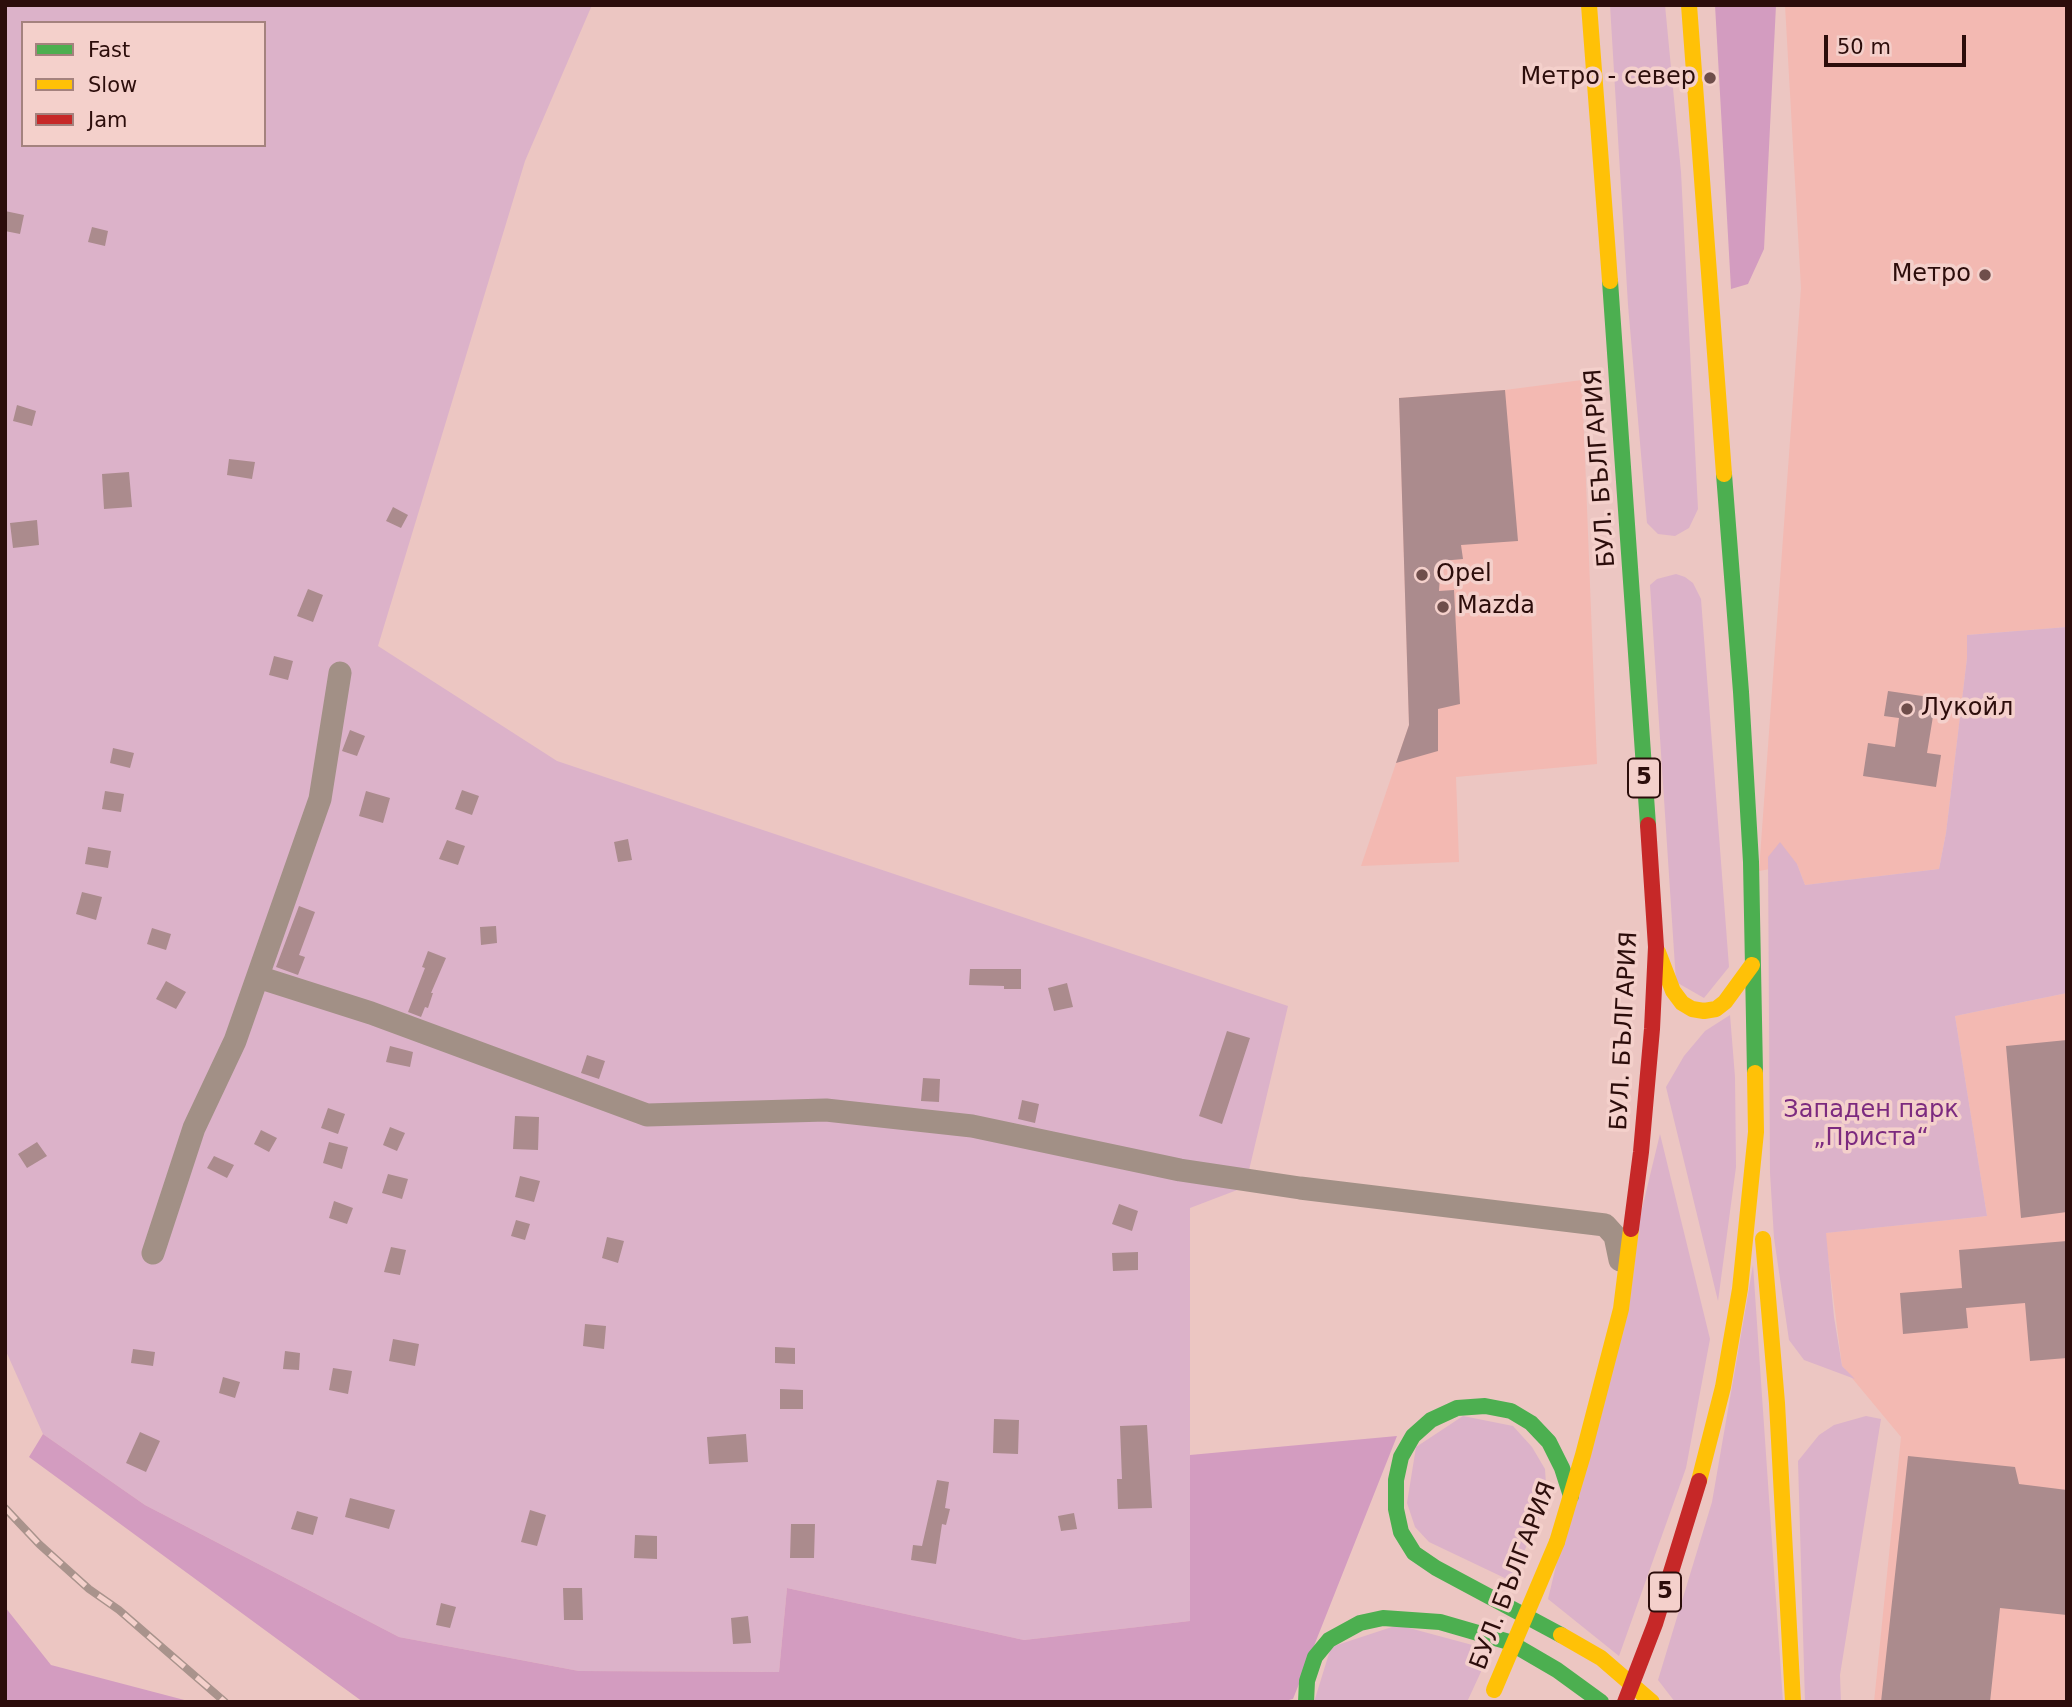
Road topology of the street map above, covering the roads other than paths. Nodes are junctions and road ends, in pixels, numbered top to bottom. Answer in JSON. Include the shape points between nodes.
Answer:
{"nodes":[{"id":1,"x":1589,"y":5,"type":"edge"},
{"id":2,"x":1689,"y":5,"type":"edge"},
{"id":3,"x":340,"y":673,"type":"dead end"},
{"id":4,"x":1656,"y":947,"type":"junction"},
{"id":5,"x":1752,"y":965,"type":"junction"},
{"id":6,"x":258,"y":977,"type":"junction"},
{"id":7,"x":1756,"y":1132,"type":"junction"},
{"id":8,"x":1637,"y":1187,"type":"junction"},
{"id":9,"x":1605,"y":1225,"type":"junction"},
{"id":10,"x":153,"y":1253,"type":"dead end"},
{"id":11,"x":1623,"y":1288,"type":"junction"},
{"id":12,"x":1571,"y":1496,"type":"junction"},
{"id":13,"x":1491,"y":1696,"type":"edge"},
{"id":14,"x":1306,"y":1702,"type":"edge"},
{"id":15,"x":1601,"y":1702,"type":"edge"},
{"id":16,"x":1625,"y":1702,"type":"edge"},
{"id":17,"x":1652,"y":1702,"type":"edge"},
{"id":18,"x":1793,"y":1702,"type":"edge"}],
"edges":[{"from":1,"to":4,"type":"main road","name":"БУЛ. БЪЛГАРИЯ","number":"5"},
{"from":2,"to":5,"type":"main road","number":"5","via":[[1741,692]]},
{"from":3,"to":6,"type":"street","via":[[320,799]]},
{"from":4,"to":5,"type":"main road","via":[[1673,991],[1692,1009],[1716,1009],[1726,1002]]},
{"from":4,"to":8,"type":"main road","name":"БУЛ. БЪЛГАРИЯ","number":"5"},
{"from":5,"to":7,"type":"main road","number":"5"},
{"from":6,"to":9,"type":"street","via":[[370,1013],[647,1115],[826,1110],[972,1126],[1180,1170]]},
{"from":6,"to":10,"type":"street","via":[[235,1041],[194,1128]]},
{"from":7,"to":16,"type":"main road","number":"5","bridge":true,"via":[[1740,1289],[1723,1387],[1655,1623]]},
{"from":7,"to":18,"type":"main road"},
{"from":8,"to":9,"type":"street"},
{"from":8,"to":11,"type":"main road","name":"БУЛ. БЪЛГАРИЯ","number":"5"},
{"from":9,"to":11,"type":"street","via":[[1619,1249]]},
{"from":11,"to":12,"type":"main road","name":"БУЛ. БЪЛГАРИЯ","number":"5"},
{"from":12,"to":13,"type":"main road","name":"БУЛ. БЪЛГАРИЯ","number":"5","bridge":true,"via":[[1557,1542]]},
{"from":12,"to":17,"type":"main road","via":[[1549,1442],[1531,1423],[1511,1411],[1485,1406],[1457,1408],[1431,1420],[1413,1436],[1401,1457],[1396,1480],[1401,1532],[1414,1553],[1601,1658]]},
{"from":14,"to":15,"type":"main road","via":[[1315,1657],[1329,1640],[1360,1623],[1383,1618],[1465,1628],[1509,1642]]}]}
